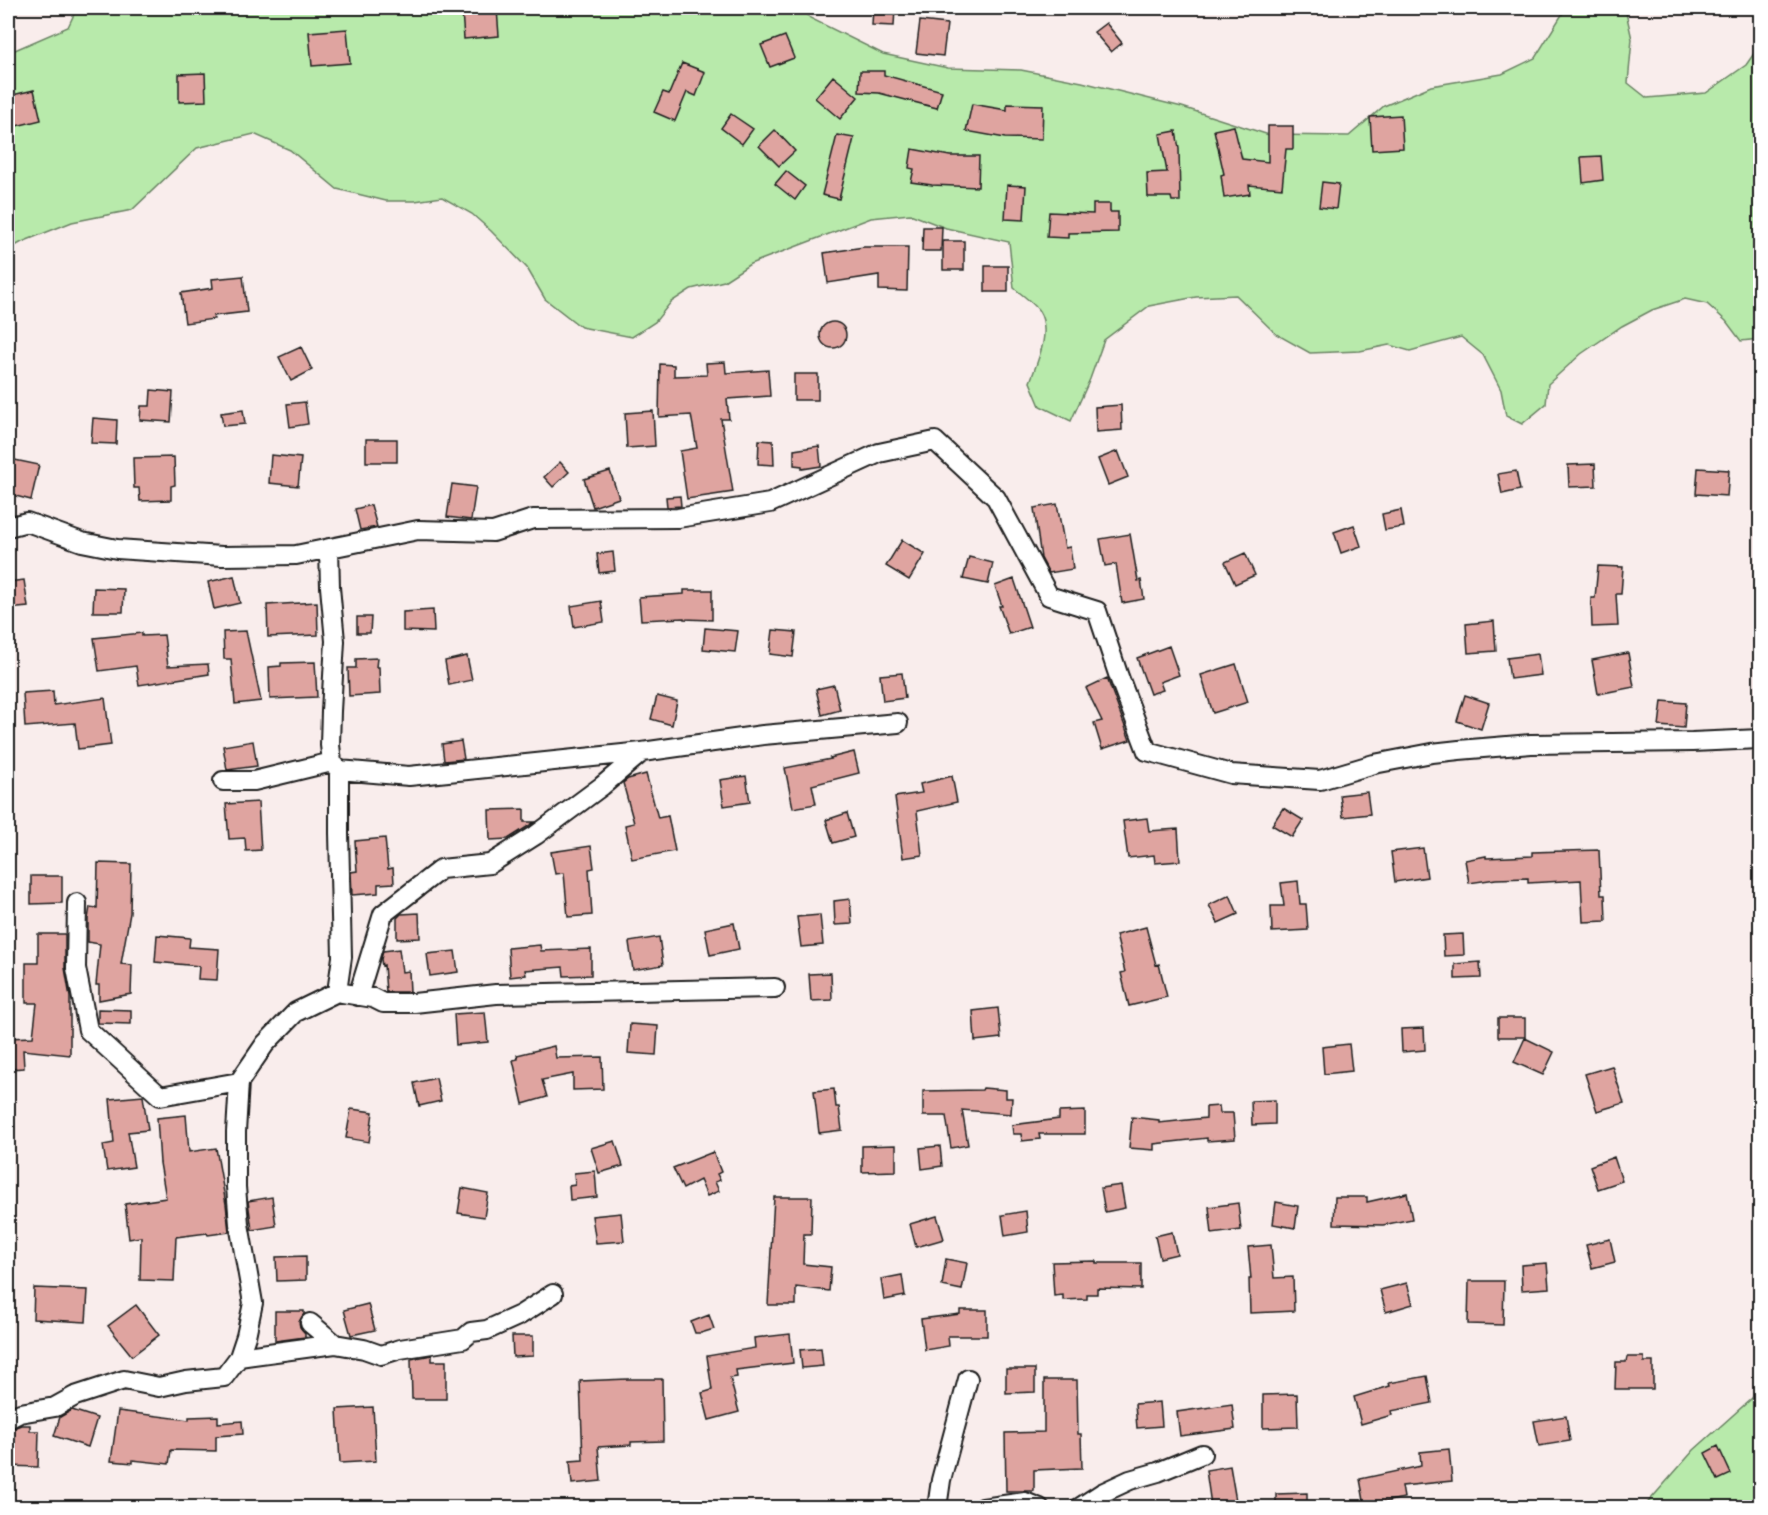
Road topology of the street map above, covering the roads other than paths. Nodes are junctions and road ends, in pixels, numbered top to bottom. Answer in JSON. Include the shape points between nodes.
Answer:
{"nodes":[{"id":1,"x":8,"y":527,"type":"edge"},
{"id":2,"x":329,"y":548,"type":"junction"},
{"id":3,"x":898,"y":723,"type":"dead end"},
{"id":4,"x":1761,"y":738,"type":"edge"},
{"id":5,"x":642,"y":752,"type":"junction"},
{"id":6,"x":336,"y":766,"type":"junction"},
{"id":7,"x":223,"y":781,"type":"dead end"},
{"id":8,"x":77,"y":903,"type":"dead end"},
{"id":9,"x":775,"y":988,"type":"dead end"},
{"id":10,"x":337,"y":992,"type":"junction"},
{"id":11,"x":358,"y":996,"type":"junction"},
{"id":12,"x":239,"y":1082,"type":"junction"},
{"id":13,"x":553,"y":1294,"type":"dead end"},
{"id":14,"x":310,"y":1323,"type":"dead end"},
{"id":15,"x":335,"y":1344,"type":"junction"},
{"id":16,"x":239,"y":1357,"type":"junction"},
{"id":17,"x":968,"y":1379,"type":"dead end"},
{"id":18,"x":12,"y":1414,"type":"edge"},
{"id":19,"x":1202,"y":1454,"type":"dead end"},
{"id":20,"x":937,"y":1508,"type":"edge"},
{"id":21,"x":984,"y":1508,"type":"edge"},
{"id":22,"x":1040,"y":1508,"type":"edge"},
{"id":23,"x":1079,"y":1508,"type":"edge"}],
"edges":[{"from":1,"to":2,"type":"street","via":[[27,522],[82,542],[117,549],[198,555],[296,555]]},
{"from":2,"to":4,"type":"street","via":[[418,530],[493,532],[533,519],[678,518],[770,504],[879,453],[935,441],[996,498],[1049,596],[1097,610],[1147,751],[1231,774],[1320,780],[1374,764],[1459,750],[1531,744]]},
{"from":2,"to":6,"type":"street","via":[[335,641],[330,745]]},
{"from":3,"to":5,"type":"street","via":[[763,735]]},
{"from":5,"to":6,"type":"street","via":[[409,776]]},
{"from":5,"to":11,"type":"street","via":[[536,835],[490,864],[441,869],[383,914]]},
{"from":6,"to":7,"type":"street","via":[[254,781]]},
{"from":6,"to":10,"type":"street","via":[[342,957]]},
{"from":8,"to":12,"type":"street","via":[[76,968],[88,1030],[160,1096]]},
{"from":9,"to":11,"type":"street","via":[[496,994],[414,1003],[383,1003]]},
{"from":10,"to":11,"type":"street"},
{"from":10,"to":12,"type":"street","via":[[296,1012],[265,1044]]},
{"from":12,"to":16,"type":"street","via":[[238,1224],[253,1303]]},
{"from":13,"to":15,"type":"street","via":[[520,1315],[487,1330],[471,1332],[463,1339],[381,1355]]},
{"from":14,"to":15,"type":"street"},
{"from":15,"to":16,"type":"street"},
{"from":16,"to":18,"type":"street","via":[[224,1377],[159,1387],[124,1380],[55,1407]]},
{"from":17,"to":20,"type":"street"},
{"from":19,"to":23,"type":"street","via":[[1130,1480]]},
{"from":21,"to":22,"type":"street","via":[[1025,1502]]}]}
